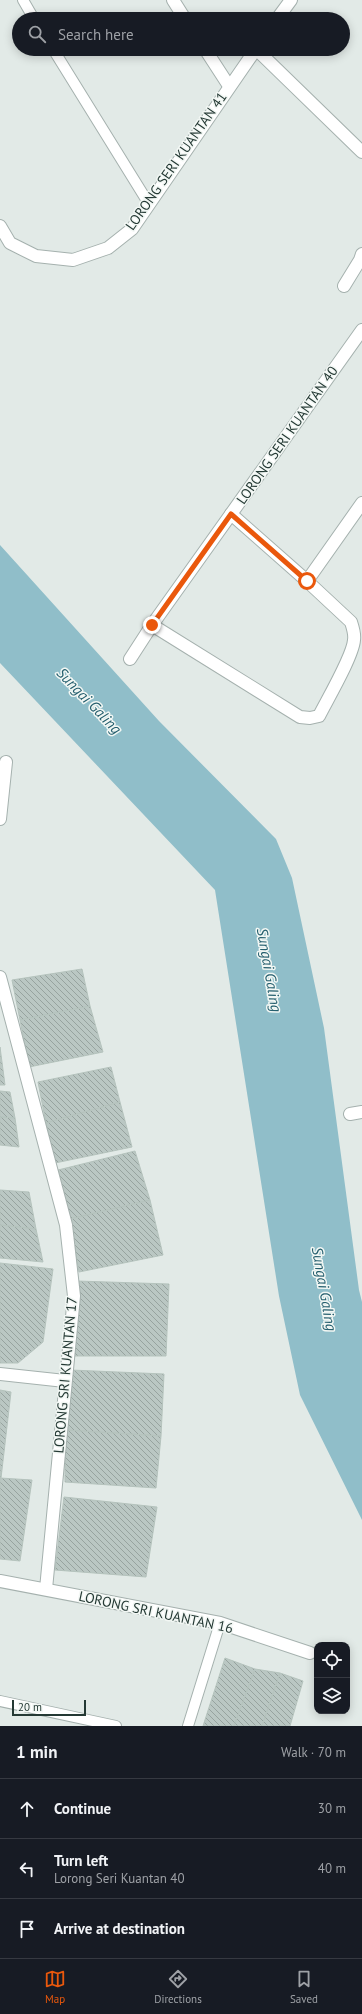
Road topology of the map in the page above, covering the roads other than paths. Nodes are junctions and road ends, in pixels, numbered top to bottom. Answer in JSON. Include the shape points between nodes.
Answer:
{"nodes":[{"id":1,"x":23,"y":0,"type":"edge"},
{"id":2,"x":173,"y":0,"type":"edge"},
{"id":3,"x":291,"y":0,"type":"edge"},
{"id":4,"x":30,"y":12,"type":"edge"},
{"id":5,"x":181,"y":12,"type":"edge"},
{"id":6,"x":282,"y":12,"type":"edge"},
{"id":7,"x":57,"y":56,"type":"edge"},
{"id":8,"x":210,"y":56,"type":"edge"},
{"id":9,"x":251,"y":56,"type":"edge"},
{"id":10,"x":263,"y":56,"type":"edge"},
{"id":11,"x":229,"y":86,"type":"junction"},
{"id":12,"x":362,"y":152,"type":"edge"},
{"id":13,"x":149,"y":204,"type":"junction"},
{"id":14,"x":0,"y":226,"type":"edge"},
{"id":15,"x":362,"y":254,"type":"edge"},
{"id":16,"x":344,"y":286,"type":"dead end"},
{"id":17,"x":362,"y":330,"type":"edge"},
{"id":18,"x":362,"y":504,"type":"edge"},
{"id":19,"x":231,"y":514,"type":"junction"},
{"id":20,"x":307,"y":581,"type":"junction"},
{"id":21,"x":152,"y":625,"type":"junction"},
{"id":22,"x":130,"y":659,"type":"dead end"},
{"id":23,"x":6,"y":762,"type":"dead end"},
{"id":24,"x":0,"y":819,"type":"edge"},
{"id":25,"x":0,"y":977,"type":"edge"},
{"id":26,"x":362,"y":1112,"type":"edge"},
{"id":27,"x":350,"y":1114,"type":"dead end"},
{"id":28,"x":0,"y":1374,"type":"edge"},
{"id":29,"x":65,"y":1381,"type":"junction"},
{"id":30,"x":0,"y":1581,"type":"edge"},
{"id":31,"x":46,"y":1589,"type":"junction"},
{"id":32,"x":220,"y":1623,"type":"junction"},
{"id":33,"x":310,"y":1653,"type":"dead end"},
{"id":34,"x":0,"y":1701,"type":"edge"},
{"id":35,"x":116,"y":1726,"type":"edge"},
{"id":36,"x":188,"y":1726,"type":"edge"}],
"edges":[{"from":1,"to":4,"type":"lane"},
{"from":2,"to":5,"type":"street"},
{"from":3,"to":6,"type":"street"},
{"from":7,"to":13,"type":"lane"},
{"from":8,"to":11,"type":"street"},
{"from":9,"to":11,"type":"street","name":"LORONG SERI KUANTAN 41"},
{"from":10,"to":12,"type":"street"},
{"from":11,"to":13,"type":"street","name":"LORONG SERI KUANTAN 41"},
{"from":13,"to":14,"type":"street","name":"LORONG SERI KUANTAN 41","via":[[132,229],[108,248],[73,260],[36,256],[10,243]]},
{"from":15,"to":16,"type":"street"},
{"from":17,"to":19,"type":"street","name":"LORONG SERI KUANTAN 40"},
{"from":18,"to":20,"type":"street"},
{"from":19,"to":20,"type":"street"},
{"from":19,"to":21,"type":"street","name":"LORONG SERI KUANTAN 40"},
{"from":20,"to":21,"type":"street","via":[[351,622],[354,630],[354,642],[319,716],[300,716]]},
{"from":21,"to":22,"type":"street","name":"LORONG SERI KUANTAN 40"},
{"from":23,"to":24,"type":"street"},
{"from":25,"to":29,"type":"street","name":"LORONG SRI KUANTAN 17","via":[[66,1225],[74,1296]]},
{"from":26,"to":27,"type":"street"},
{"from":28,"to":29,"type":"street"},
{"from":29,"to":31,"type":"street","name":"LORONG SRI KUANTAN 17"},
{"from":30,"to":31,"type":"street","name":"LORONG SRI KUANTAN 16"},
{"from":31,"to":32,"type":"street","name":"LORONG SRI KUANTAN 16"},
{"from":32,"to":33,"type":"street","name":"LORONG SRI KUANTAN 16"},
{"from":32,"to":36,"type":"lane"},
{"from":34,"to":35,"type":"lane"}]}
